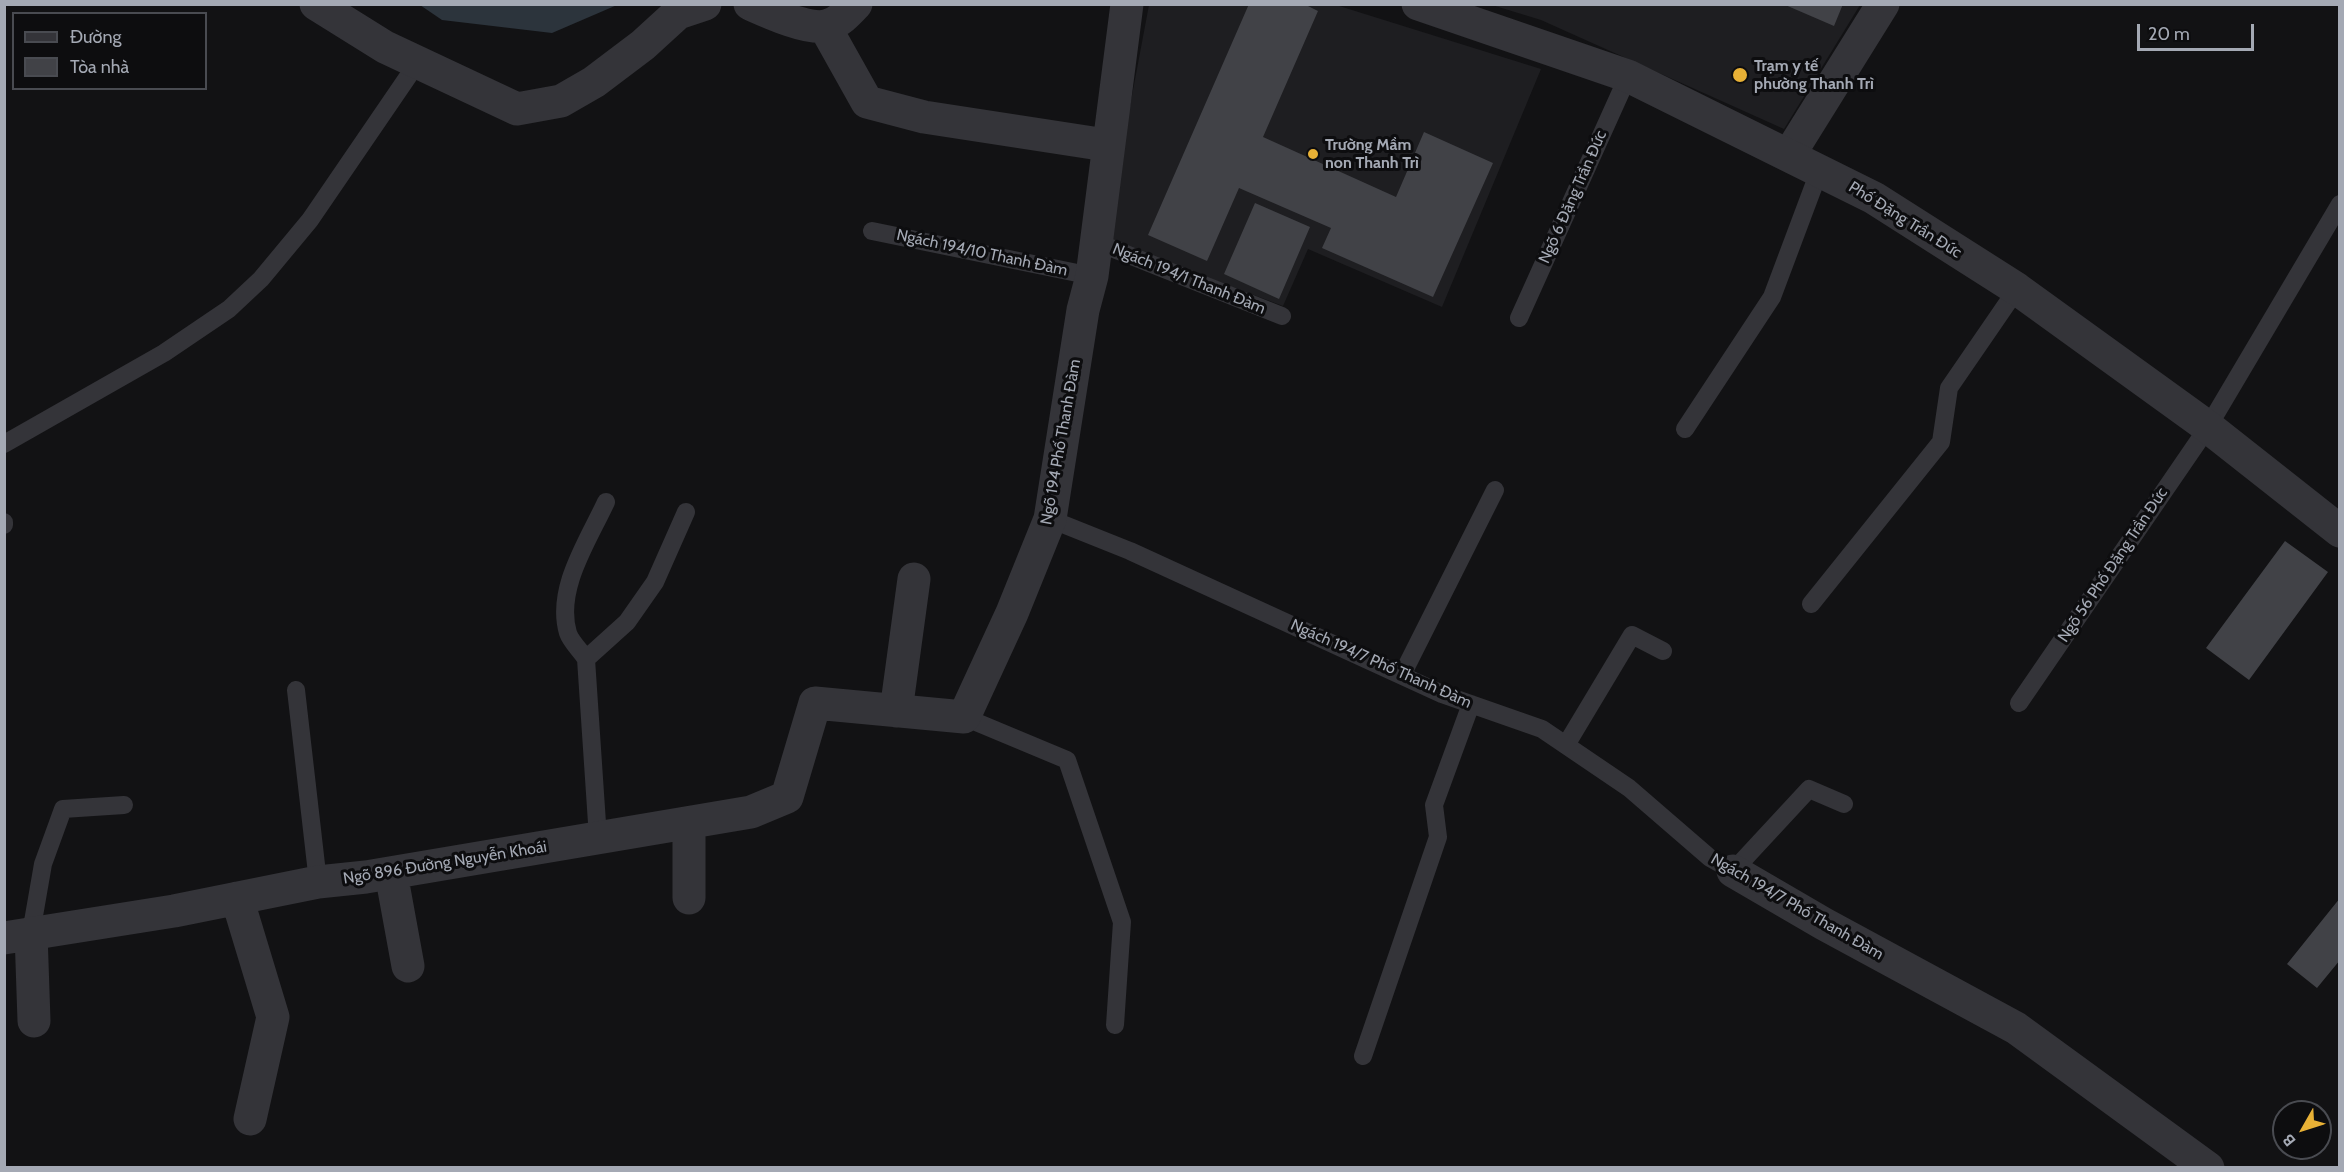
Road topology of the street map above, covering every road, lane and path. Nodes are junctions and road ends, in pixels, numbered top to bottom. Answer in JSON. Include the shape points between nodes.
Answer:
{"nodes":[{"id":1,"x":316,"y":4,"type":"edge"},
{"id":2,"x":705,"y":4,"type":"edge"},
{"id":3,"x":750,"y":4,"type":"edge"},
{"id":4,"x":856,"y":4,"type":"edge"},
{"id":5,"x":1126,"y":4,"type":"edge"},
{"id":6,"x":1418,"y":4,"type":"edge"},
{"id":7,"x":1883,"y":4,"type":"edge"},
{"id":8,"x":825,"y":27,"type":"junction"},
{"id":9,"x":418,"y":62,"type":"junction"},
{"id":10,"x":1628,"y":76,"type":"junction"},
{"id":11,"x":1106,"y":145,"type":"junction"},
{"id":12,"x":1789,"y":155,"type":"junction"},
{"id":13,"x":1820,"y":169,"type":"junction"},
{"id":14,"x":2340,"y":204,"type":"edge"},
{"id":15,"x":872,"y":231,"type":"dead end"},
{"id":16,"x":1096,"y":242,"type":"junction"},
{"id":17,"x":1092,"y":276,"type":"junction"},
{"id":18,"x":2017,"y":290,"type":"junction"},
{"id":19,"x":1282,"y":316,"type":"dead end"},
{"id":20,"x":1519,"y":318,"type":"dead end"},
{"id":21,"x":2208,"y":428,"type":"junction"},
{"id":22,"x":1685,"y":429,"type":"dead end"},
{"id":23,"x":4,"y":444,"type":"edge"},
{"id":24,"x":1496,"y":490,"type":"dead end"},
{"id":25,"x":606,"y":502,"type":"dead end"},
{"id":26,"x":686,"y":512,"type":"dead end"},
{"id":27,"x":1050,"y":519,"type":"junction"},
{"id":28,"x":2340,"y":531,"type":"edge"},
{"id":29,"x":914,"y":579,"type":"dead end"},
{"id":30,"x":1811,"y":604,"type":"dead end"},
{"id":31,"x":1663,"y":651,"type":"dead end"},
{"id":32,"x":586,"y":659,"type":"junction"},
{"id":33,"x":1402,"y":675,"type":"junction"},
{"id":34,"x":296,"y":690,"type":"dead end"},
{"id":35,"x":2019,"y":703,"type":"dead end"},
{"id":36,"x":1471,"y":704,"type":"junction"},
{"id":37,"x":896,"y":711,"type":"junction"},
{"id":38,"x":964,"y":717,"type":"junction"},
{"id":39,"x":1566,"y":745,"type":"junction"},
{"id":40,"x":1844,"y":804,"type":"dead end"},
{"id":41,"x":124,"y":805,"type":"dead end"},
{"id":42,"x":689,"y":823,"type":"junction"},
{"id":43,"x":598,"y":838,"type":"junction"},
{"id":44,"x":1733,"y":871,"type":"junction"},
{"id":45,"x":392,"y":873,"type":"junction"},
{"id":46,"x":318,"y":882,"type":"junction"},
{"id":47,"x":237,"y":897,"type":"junction"},
{"id":48,"x":689,"y":898,"type":"dead end"},
{"id":49,"x":18,"y":935,"type":"edge"},
{"id":50,"x":408,"y":966,"type":"dead end"},
{"id":51,"x":34,"y":1021,"type":"dead end"},
{"id":52,"x":1115,"y":1025,"type":"dead end"},
{"id":53,"x":1363,"y":1056,"type":"dead end"},
{"id":54,"x":250,"y":1119,"type":"dead end"},
{"id":55,"x":2208,"y":1167,"type":"edge"}],
"edges":[{"from":1,"to":9,"type":"street","via":[[385,47]]},
{"from":2,"to":9,"type":"street","via":[[678,13],[635,52],[561,101],[517,109]]},
{"from":3,"to":8,"type":"street","via":[[794,21]]},
{"from":4,"to":8,"type":"street","via":[[842,19]]},
{"from":5,"to":11,"type":"street","name":"Ngõ 194 Phố Thanh Đàm"},
{"from":6,"to":10,"type":"street","name":"Phố Đặng Trần Đức"},
{"from":7,"to":12,"type":"street"},
{"from":8,"to":11,"type":"street","via":[[867,102],[924,117]]},
{"from":9,"to":23,"type":"lane","via":[[310,220],[261,279],[229,309],[164,353]]},
{"from":10,"to":12,"type":"street","name":"Phố Đặng Trần Đức"},
{"from":10,"to":20,"type":"lane","name":"Ngõ 6 Đặng Trần Đức"},
{"from":11,"to":16,"type":"street","name":"Ngõ 194 Phố Thanh Đàm"},
{"from":12,"to":13,"type":"street","name":"Phố Đặng Trần Đức"},
{"from":13,"to":18,"type":"street","name":"Phố Đặng Trần Đức","via":[[1874,198]]},
{"from":13,"to":22,"type":"lane","via":[[1772,297]]},
{"from":14,"to":21,"type":"lane","name":"Ngõ 56 Phố Đặng Trần Đức"},
{"from":15,"to":17,"type":"lane","name":"Ngách 194/10 Thanh Đàm"},
{"from":16,"to":17,"type":"street","name":"Ngõ 194 Phố Thanh Đàm"},
{"from":16,"to":19,"type":"lane","name":"Ngách 194/1 Thanh Đàm"},
{"from":17,"to":27,"type":"street","name":"Ngõ 194 Phố Thanh Đàm","via":[[1083,310]]},
{"from":18,"to":21,"type":"street","name":"Phố Đặng Trần Đức"},
{"from":18,"to":30,"type":"lane","via":[[1949,387],[1941,442]]},
{"from":21,"to":28,"type":"street","name":"Phố Đặng Trần Đức"},
{"from":21,"to":35,"type":"lane","name":"Ngõ 56 Phố Đặng Trần Đức"},
{"from":24,"to":33,"type":"lane"},
{"from":25,"to":32,"type":"lane","via":[[567,590],[564,607],[568,635]]},
{"from":26,"to":32,"type":"lane","via":[[655,582],[633,614]]},
{"from":27,"to":33,"type":"lane","name":"Ngách 194/7 Phố Thanh Đàm","via":[[1130,551]]},
{"from":27,"to":38,"type":"street","name":"Ngõ 194 Phố Thanh Đàm"},
{"from":29,"to":37,"type":"street"},
{"from":31,"to":39,"type":"lane","via":[[1632,635]]},
{"from":32,"to":43,"type":"lane"},
{"from":33,"to":36,"type":"lane","name":"Ngách 194/7 Phố Thanh Đàm"},
{"from":34,"to":46,"type":"lane"},
{"from":36,"to":39,"type":"lane","name":"Ngách 194/7 Phố Thanh Đàm","via":[[1542,729]]},
{"from":36,"to":53,"type":"lane","via":[[1434,805],[1438,837]]},
{"from":37,"to":38,"type":"street"},
{"from":37,"to":42,"type":"street","name":"Ngõ 896 Đường Nguyễn Khoái","via":[[816,703],[787,797],[751,812]]},
{"from":38,"to":52,"type":"lane","via":[[1068,760],[1122,921]]},
{"from":39,"to":44,"type":"lane","name":"Ngách 194/7 Phố Thanh Đàm","via":[[1629,788],[1710,858]]},
{"from":40,"to":44,"type":"lane","via":[[1809,789]]},
{"from":41,"to":49,"type":"lane","via":[[63,809]]},
{"from":42,"to":43,"type":"street","name":"Ngõ 896 Đường Nguyễn Khoái"},
{"from":42,"to":48,"type":"street"},
{"from":43,"to":45,"type":"street","name":"Ngõ 896 Đường Nguyễn Khoái"},
{"from":44,"to":55,"type":"street","name":"Ngách 194/7 Phố Thanh Đàm","via":[[2016,1028]]},
{"from":45,"to":46,"type":"street","name":"Ngõ 896 Đường Nguyễn Khoái"},
{"from":45,"to":50,"type":"street"},
{"from":46,"to":47,"type":"street","name":"Ngõ 896 Đường Nguyễn Khoái"},
{"from":47,"to":49,"type":"street","name":"Ngõ 896 Đường Nguyễn Khoái","via":[[174,911]]},
{"from":47,"to":54,"type":"street","via":[[273,1017]]},
{"from":49,"to":51,"type":"street"}]}
